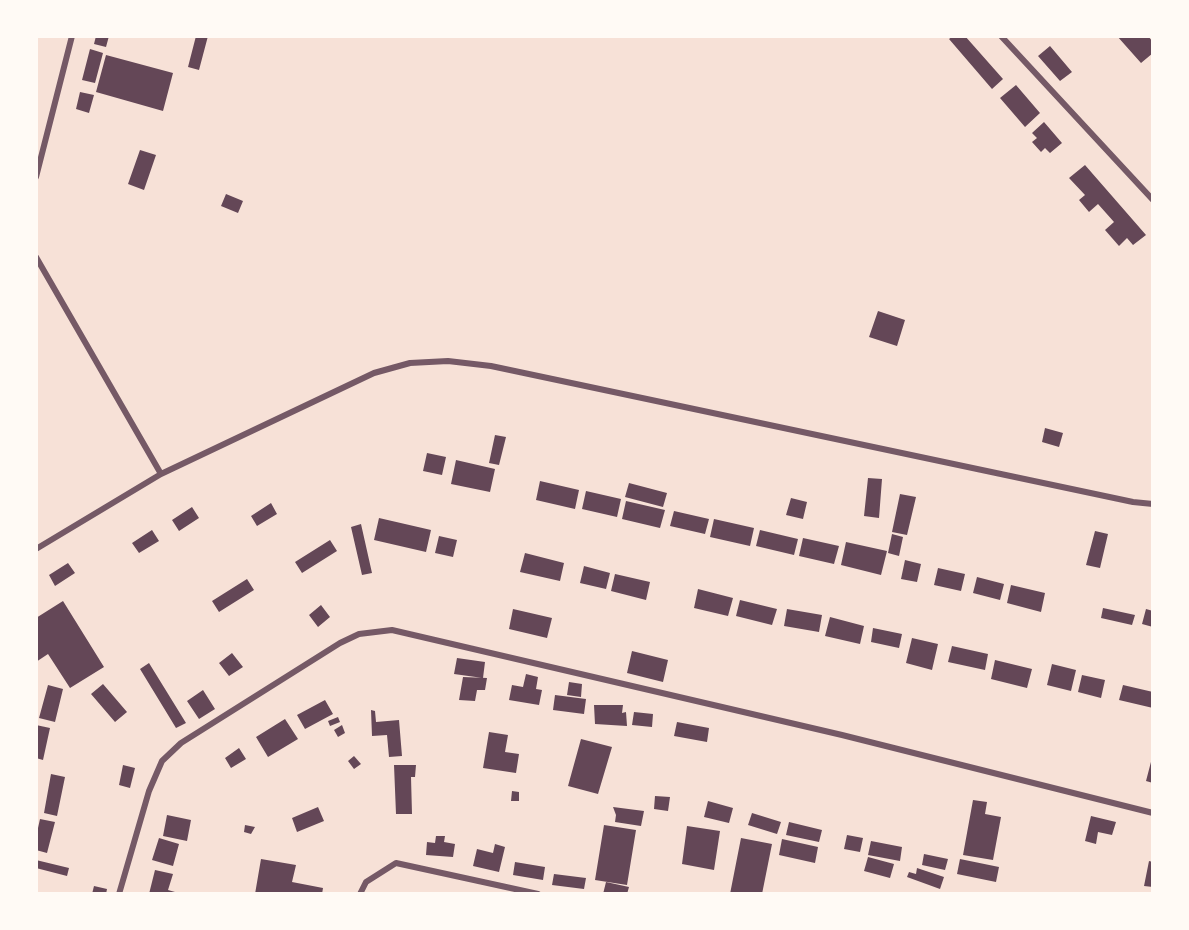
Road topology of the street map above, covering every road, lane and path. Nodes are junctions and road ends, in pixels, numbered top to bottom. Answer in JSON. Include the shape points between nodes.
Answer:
{"nodes":[{"id":1,"x":72,"y":36,"type":"edge"},
{"id":2,"x":1001,"y":36,"type":"edge"},
{"id":3,"x":36,"y":177,"type":"edge"},
{"id":4,"x":1153,"y":200,"type":"edge"},
{"id":5,"x":36,"y":257,"type":"edge"},
{"id":6,"x":161,"y":474,"type":"junction"},
{"id":7,"x":1153,"y":504,"type":"edge"},
{"id":8,"x":36,"y":549,"type":"edge"},
{"id":9,"x":1153,"y":813,"type":"edge"},
{"id":10,"x":119,"y":894,"type":"edge"},
{"id":11,"x":360,"y":894,"type":"edge"},
{"id":12,"x":538,"y":894,"type":"edge"}],
"edges":[{"from":1,"to":3,"type":"street"},
{"from":2,"to":4,"type":"street"},
{"from":5,"to":6,"type":"street"},
{"from":6,"to":7,"type":"street","via":[[374,373],[410,363],[448,361],[491,366]]},
{"from":6,"to":8,"type":"street"},
{"from":9,"to":10,"type":"street","via":[[842,735],[392,630],[359,633],[340,643],[181,743],[162,761],[149,791]]},
{"from":11,"to":12,"type":"street","via":[[366,882],[396,864]]}]}
